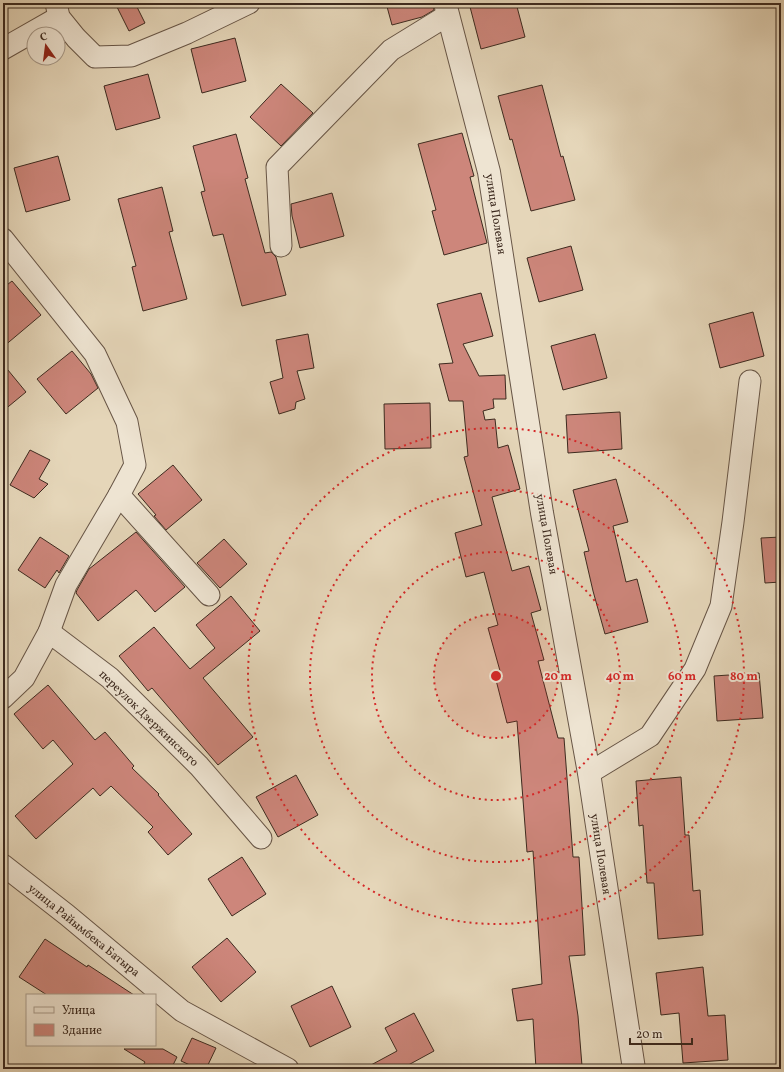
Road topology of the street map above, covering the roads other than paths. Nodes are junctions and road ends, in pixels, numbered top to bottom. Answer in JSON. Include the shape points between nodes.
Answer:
{"nodes":[{"id":1,"x":249,"y":3,"type":"edge"},
{"id":2,"x":447,"y":9,"type":"edge"},
{"id":3,"x":57,"y":10,"type":"edge"},
{"id":4,"x":3,"y":49,"type":"edge"},
{"id":5,"x":4,"y":242,"type":"edge"},
{"id":6,"x":281,"y":246,"type":"dead end"},
{"id":7,"x":750,"y":381,"type":"dead end"},
{"id":8,"x":119,"y":495,"type":"junction"},
{"id":9,"x":209,"y":595,"type":"dead end"},
{"id":10,"x":49,"y":632,"type":"junction"},
{"id":11,"x":3,"y":698,"type":"edge"},
{"id":12,"x":589,"y":773,"type":"junction"},
{"id":13,"x":261,"y":838,"type":"dead end"},
{"id":14,"x":3,"y":864,"type":"edge"},
{"id":15,"x":288,"y":1069,"type":"edge"},
{"id":16,"x":634,"y":1069,"type":"edge"}],
"edges":[{"from":1,"to":3,"type":"street","via":[[131,56],[95,57],[76,38]]},
{"from":2,"to":6,"type":"street","via":[[391,50],[277,166]]},
{"from":2,"to":12,"type":"street","name":"улица Полевая","via":[[489,172],[542,513]]},
{"from":3,"to":4,"type":"street"},
{"from":5,"to":8,"type":"street","via":[[95,354],[127,422],[135,465]]},
{"from":7,"to":12,"type":"street","via":[[721,606],[695,669],[650,736]]},
{"from":8,"to":9,"type":"street"},
{"from":8,"to":10,"type":"street","via":[[66,585]]},
{"from":10,"to":11,"type":"street","via":[[24,678]]},
{"from":10,"to":13,"type":"street","name":"переулок Дзержинского","via":[[110,678],[199,766]]},
{"from":12,"to":16,"type":"street","name":"улица Полевая"},
{"from":14,"to":15,"type":"street","name":"улица Райымбека Батыра","via":[[182,1011]]}]}
